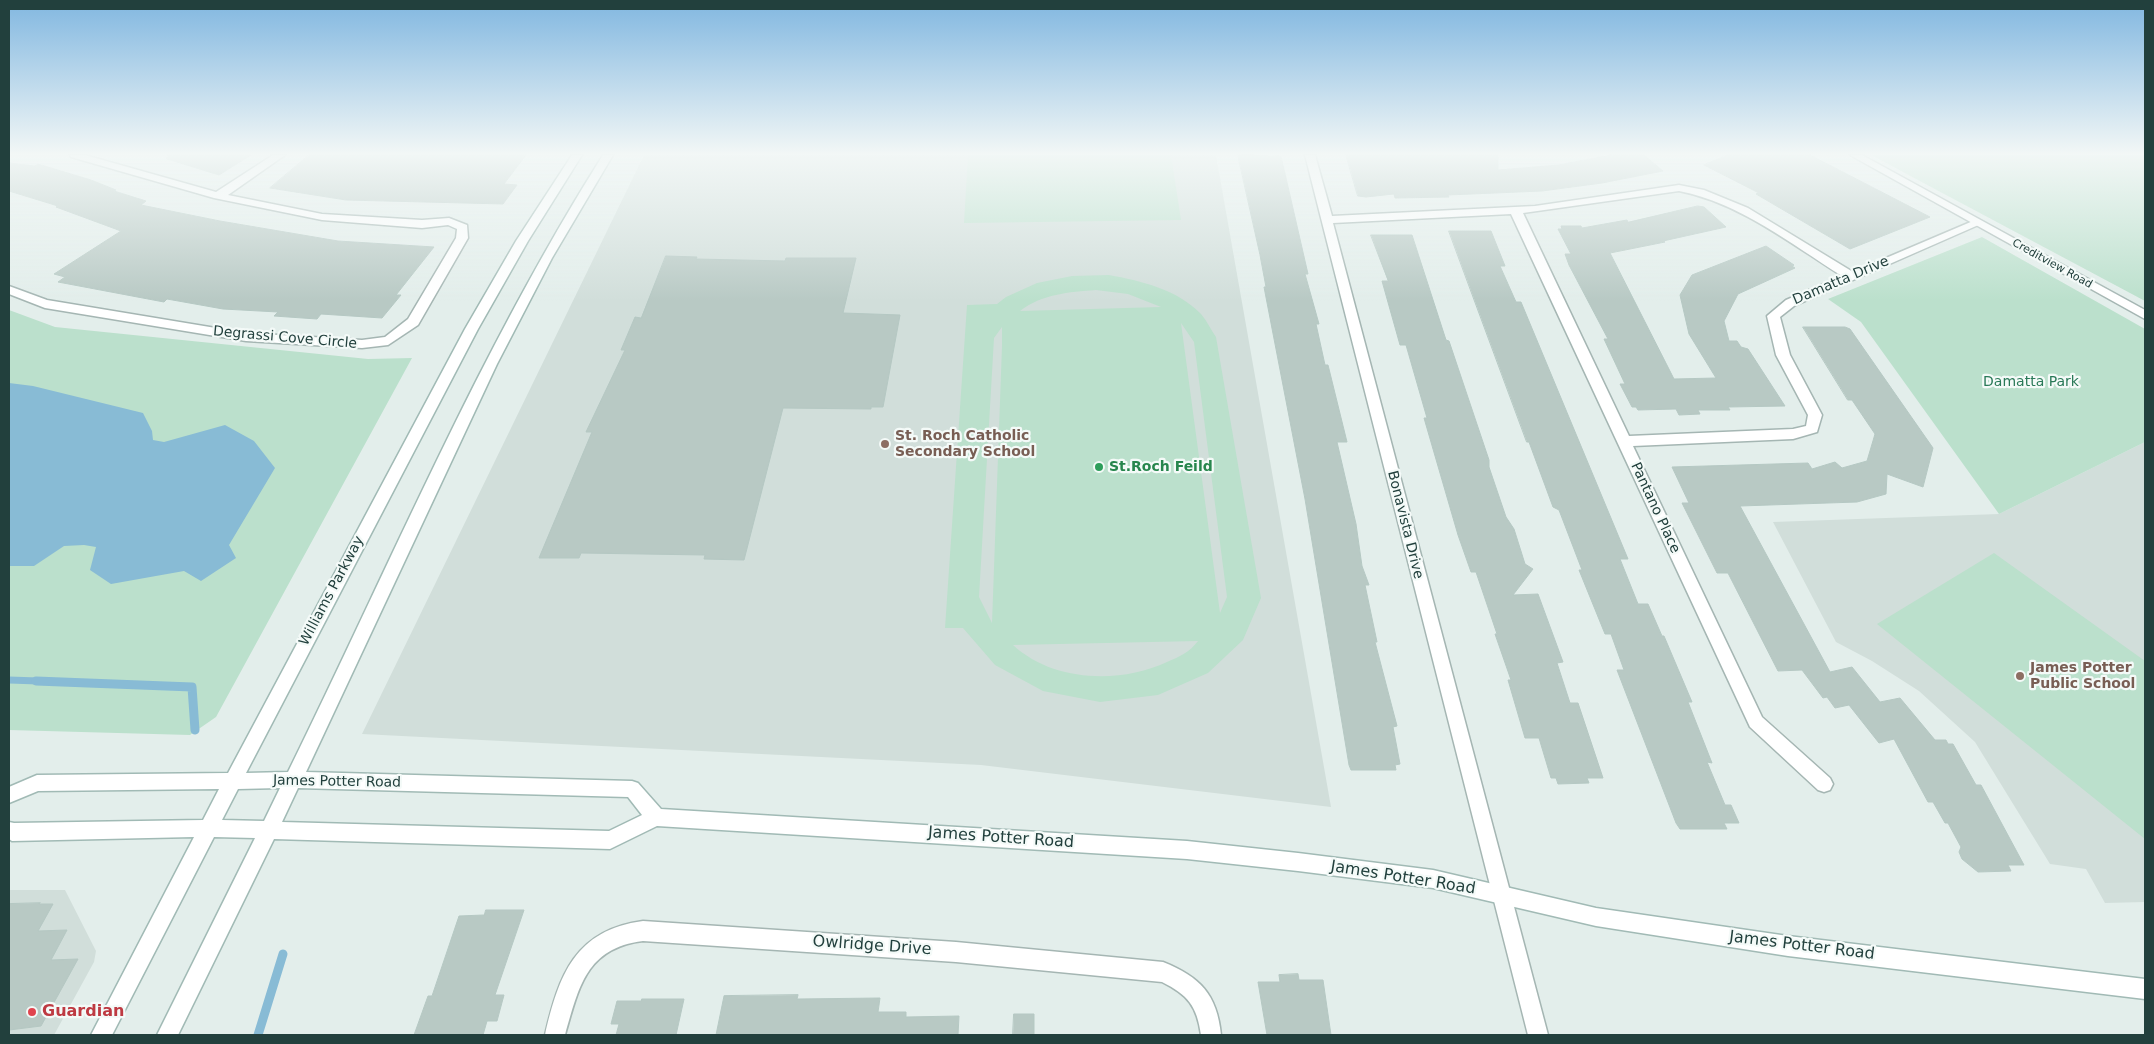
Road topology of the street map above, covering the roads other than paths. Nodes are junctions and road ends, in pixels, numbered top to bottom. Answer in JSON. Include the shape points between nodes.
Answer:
{"nodes":[{"id":1,"x":256,"y":204,"type":"edge"},
{"id":2,"x":544,"y":204,"type":"edge"},
{"id":3,"x":578,"y":204,"type":"edge"},
{"id":4,"x":1323,"y":204,"type":"edge"},
{"id":5,"x":1568,"y":204,"type":"edge"},
{"id":6,"x":1730,"y":204,"type":"edge"},
{"id":7,"x":1944,"y":204,"type":"edge"},
{"id":8,"x":1516,"y":211,"type":"junction"},
{"id":9,"x":1327,"y":220,"type":"junction"},
{"id":10,"x":1978,"y":223,"type":"junction"},
{"id":11,"x":1851,"y":276,"type":"junction"},
{"id":12,"x":9,"y":290,"type":"edge"},
{"id":13,"x":2145,"y":316,"type":"edge"},
{"id":14,"x":1624,"y":441,"type":"junction"},
{"id":15,"x":294,"y":780,"type":"junction"},
{"id":16,"x":233,"y":781,"type":"junction"},
{"id":17,"x":1824,"y":784,"type":"dead end"},
{"id":18,"x":9,"y":795,"type":"edge"},
{"id":19,"x":656,"y":817,"type":"junction"},
{"id":20,"x":208,"y":828,"type":"junction"},
{"id":21,"x":9,"y":830,"type":"edge"},
{"id":22,"x":270,"y":832,"type":"junction"},
{"id":23,"x":1501,"y":895,"type":"junction"},
{"id":24,"x":2145,"y":989,"type":"edge"},
{"id":25,"x":101,"y":1035,"type":"edge"},
{"id":26,"x":167,"y":1035,"type":"edge"},
{"id":27,"x":555,"y":1035,"type":"edge"},
{"id":28,"x":1211,"y":1035,"type":"edge"},
{"id":29,"x":1538,"y":1035,"type":"edge"}],
"edges":[{"from":1,"to":12,"type":"street","name":"Degrassi Cove Circle","via":[[322,217],[422,224],[449,221],[464,227],[462,238],[414,322],[388,340],[362,344],[246,337],[45,304]]},
{"from":2,"to":16,"type":"street","name":"Williams Parkway","via":[[448,371]]},
{"from":3,"to":15,"type":"street","via":[[474,398]]},
{"from":4,"to":9,"type":"street","name":"Bonavista Drive"},
{"from":5,"to":8,"type":"street"},
{"from":6,"to":11,"type":"street"},
{"from":7,"to":10,"type":"street","name":"Creditview Road"},
{"from":8,"to":9,"type":"street"},
{"from":8,"to":14,"type":"street","name":"Pantano Place"},
{"from":9,"to":23,"type":"street","name":"Bonavista Drive"},
{"from":10,"to":11,"type":"street","name":"Damatta Drive"},
{"from":10,"to":13,"type":"street","name":"Creditview Road"},
{"from":11,"to":14,"type":"street","name":"Damatta Drive","via":[[1790,303],[1773,316],[1784,355],[1815,415],[1812,429],[1793,434]]},
{"from":14,"to":17,"type":"street","name":"Pantano Place","via":[[1756,722]]},
{"from":15,"to":16,"type":"street","name":"James Potter Road"},
{"from":15,"to":19,"type":"street","name":"James Potter Road","via":[[632,789]]},
{"from":15,"to":22,"type":"street"},
{"from":16,"to":18,"type":"street","name":"James Potter Road","via":[[37,783]]},
{"from":16,"to":20,"type":"street","name":"Williams Parkway"},
{"from":19,"to":22,"type":"street","via":[[610,840]]},
{"from":19,"to":23,"type":"street","name":"James Potter Road","via":[[1187,850],[1433,879]]},
{"from":20,"to":21,"type":"street"},
{"from":20,"to":22,"type":"street"},
{"from":20,"to":25,"type":"street","name":"Williams Parkway"},
{"from":22,"to":26,"type":"street"},
{"from":23,"to":24,"type":"street","name":"James Potter Road","via":[[1596,917],[1788,946]]},
{"from":23,"to":29,"type":"street","name":"Bonavista Drive"},
{"from":27,"to":28,"type":"street","name":"Owlridge Drive","via":[[576,970],[594,950],[615,936],[643,931],[956,952],[1163,972],[1184,981],[1200,997],[1210,1021]]}]}
